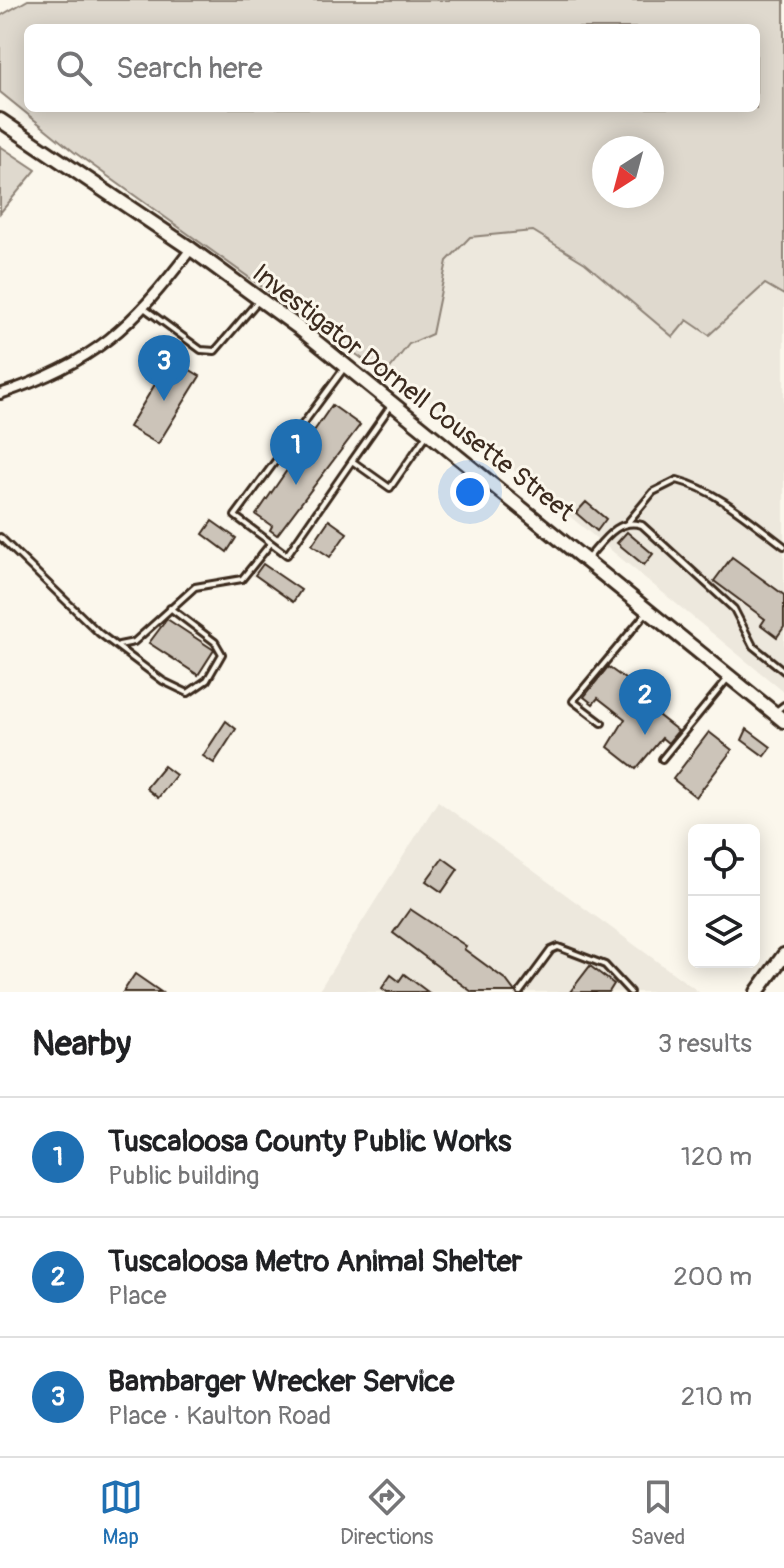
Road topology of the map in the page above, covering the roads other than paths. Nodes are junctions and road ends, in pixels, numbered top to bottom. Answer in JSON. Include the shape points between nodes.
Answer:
{"nodes":[{"id":1,"x":0,"y":120,"type":"edge"},
{"id":2,"x":191,"y":249,"type":"junction"},
{"id":3,"x":259,"y":299,"type":"junction"},
{"id":4,"x":144,"y":308,"type":"junction"},
{"id":5,"x":346,"y":365,"type":"junction"},
{"id":6,"x":0,"y":394,"type":"edge"},
{"id":7,"x":393,"y":401,"type":"junction"},
{"id":8,"x":430,"y":430,"type":"junction"},
{"id":9,"x":352,"y":461,"type":"junction"},
{"id":10,"x":629,"y":521,"type":"junction"},
{"id":11,"x":0,"y":537,"type":"edge"},
{"id":12,"x":271,"y":543,"type":"junction"},
{"id":13,"x":784,"y":546,"type":"edge"},
{"id":14,"x":587,"y":559,"type":"junction"},
{"id":15,"x":170,"y":608,"type":"junction"},
{"id":16,"x":649,"y":610,"type":"junction"},
{"id":17,"x":119,"y":645,"type":"junction"},
{"id":18,"x":784,"y":671,"type":"edge"},
{"id":19,"x":730,"y":676,"type":"junction"},
{"id":20,"x":781,"y":713,"type":"edge"},
{"id":21,"x":602,"y":723,"type":"dead end"},
{"id":22,"x":662,"y":759,"type":"dead end"},
{"id":23,"x":784,"y":955,"type":"edge"},
{"id":24,"x":520,"y":992,"type":"edge"},
{"id":25,"x":630,"y":992,"type":"edge"},
{"id":26,"x":757,"y":992,"type":"edge"}],
"edges":[{"from":1,"to":2,"type":"main road","name":"Investigator Dornell Cousette Street"},
{"from":2,"to":3,"type":"main road","name":"Investigator Dornell Cousette Street"},
{"from":2,"to":4,"type":"street"},
{"from":3,"to":4,"type":"lane","via":[[215,351],[201,350]]},
{"from":3,"to":5,"type":"main road","name":"Investigator Dornell Cousette Street"},
{"from":4,"to":6,"type":"street","via":[[77,363]]},
{"from":5,"to":7,"type":"main road","name":"Investigator Dornell Cousette Street"},
{"from":5,"to":12,"type":"lane","via":[[235,516]]},
{"from":7,"to":8,"type":"main road","name":"Investigator Dornell Cousette Street"},
{"from":7,"to":9,"type":"lane"},
{"from":8,"to":9,"type":"lane","via":[[390,488]]},
{"from":8,"to":14,"type":"main road","name":"Investigator Dornell Cousette Street"},
{"from":9,"to":12,"type":"lane","via":[[287,555]]},
{"from":10,"to":13,"type":"lane","via":[[653,492],[677,480],[742,515]]},
{"from":10,"to":14,"type":"lane","via":[[618,525]]},
{"from":10,"to":18,"type":"lane","via":[[663,541],[734,609],[753,646]]},
{"from":11,"to":17,"type":"lane","via":[[99,633]]},
{"from":12,"to":15,"type":"lane","via":[[242,579],[195,587]]},
{"from":14,"to":16,"type":"main road","name":"Investigator Dornell Cousette Street"},
{"from":15,"to":17,"type":"lane","via":[[134,642]]},
{"from":15,"to":17,"type":"lane","via":[[215,642],[222,654],[207,680],[188,693],[163,681]]},
{"from":16,"to":19,"type":"main road","name":"Investigator Dornell Cousette Street"},
{"from":16,"to":21,"type":"lane","via":[[573,701]]},
{"from":19,"to":20,"type":"main road","name":"Investigator Dornell Cousette Street"},
{"from":19,"to":22,"type":"lane"},
{"from":23,"to":26,"type":"main road"},
{"from":24,"to":25,"type":"lane","via":[[558,947],[605,965]]}]}
